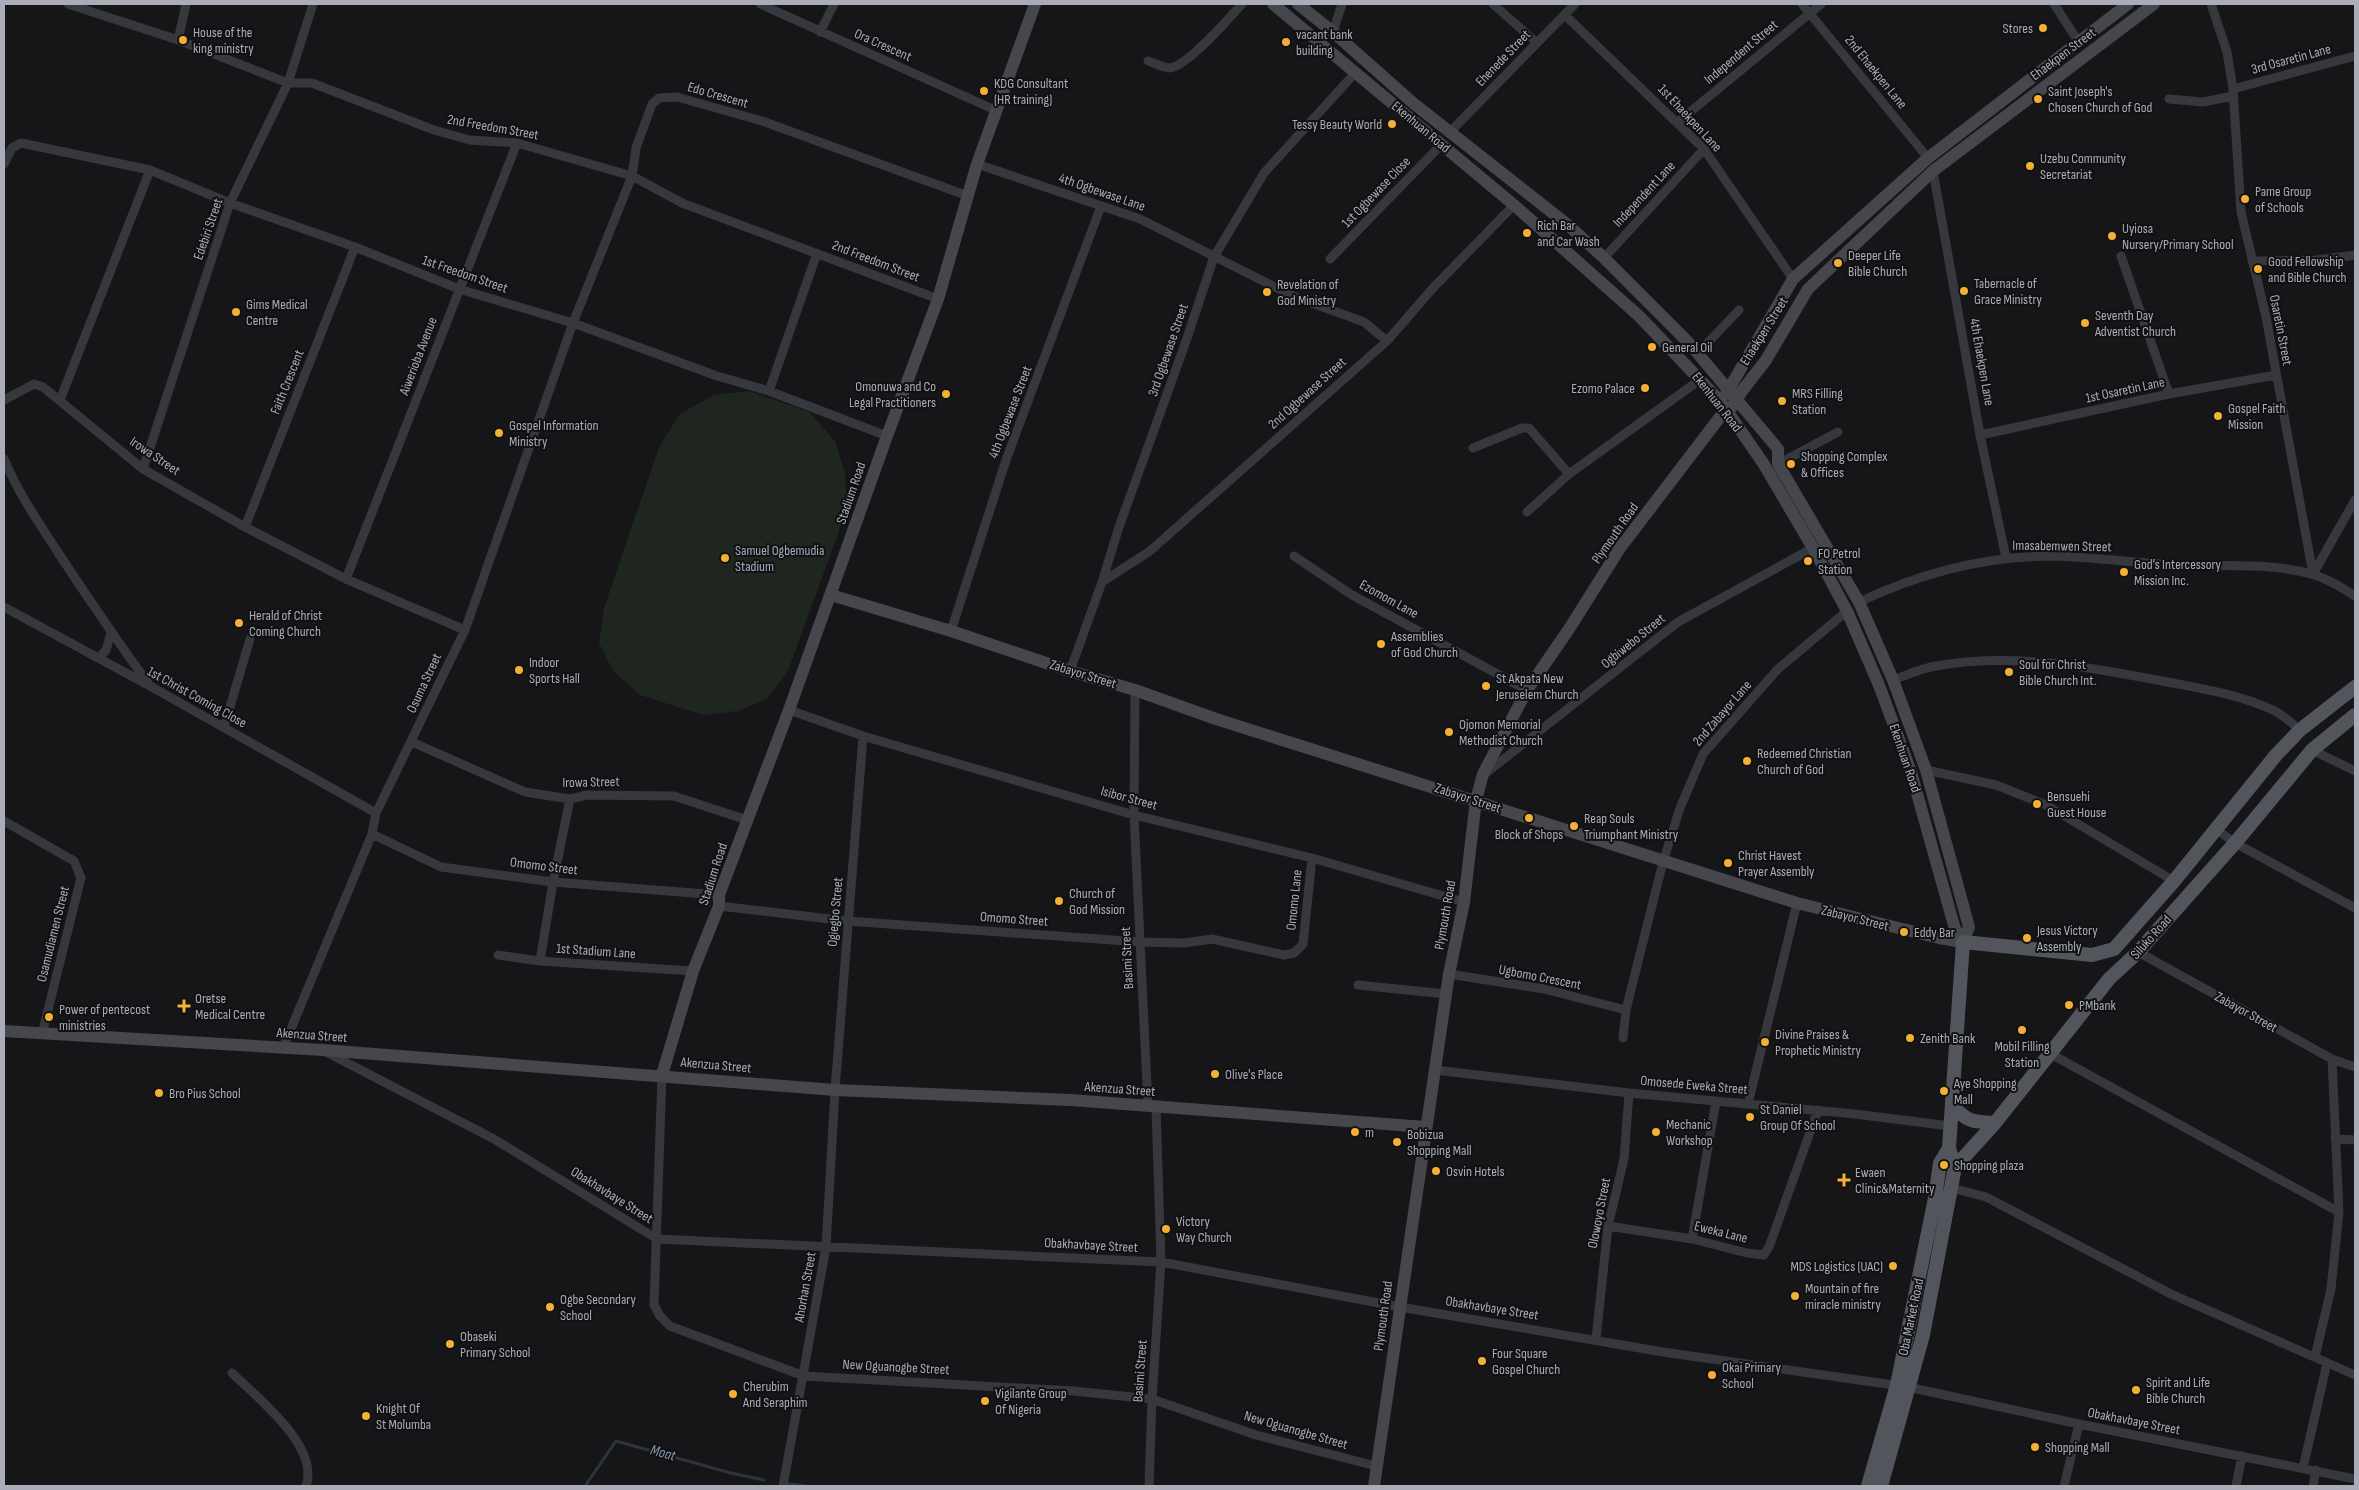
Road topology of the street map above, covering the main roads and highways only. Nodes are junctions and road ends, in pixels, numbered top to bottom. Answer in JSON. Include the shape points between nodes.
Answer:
{"nodes":[{"id":1,"x":2355,"y":687,"type":"edge"},
{"id":2,"x":2355,"y":715,"type":"edge"},
{"id":3,"x":1962,"y":942,"type":"joint"},
{"id":4,"x":2114,"y":949,"type":"joint"},
{"id":5,"x":1952,"y":1106,"type":"junction"},
{"id":6,"x":1996,"y":1123,"type":"junction"},
{"id":7,"x":1949,"y":1148,"type":"junction"},
{"id":8,"x":1955,"y":1167,"type":"junction"},
{"id":9,"x":1902,"y":1386,"type":"junction"},
{"id":10,"x":1868,"y":1486,"type":"edge"},
{"id":11,"x":1881,"y":1486,"type":"edge"}],
"edges":[{"from":1,"to":4,"type":"main road","name":"Siluko Road","via":[[2300,730],[2276,755]]},
{"from":2,"to":6,"type":"main road","name":"Siluko Road","via":[[2312,750],[2138,952],[2109,978]]},
{"from":3,"to":4,"type":"main road","name":"Zabayor Street","via":[[2092,955]]},
{"from":3,"to":5,"type":"main road","name":"Ekenhuan Road"},
{"from":5,"to":6,"type":"main road","via":[[1973,1122]]},
{"from":5,"to":7,"type":"main road","name":"Ekenhuan Road"},
{"from":6,"to":8,"type":"main road","name":"Siluko Road"},
{"from":7,"to":8,"type":"main road","name":"Ekenhuan Road"},
{"from":7,"to":9,"type":"main road","name":"Oba Market Road","via":[[1940,1163]]},
{"from":8,"to":9,"type":"main road","name":"Oba Market Road","via":[[1923,1334]]},
{"from":9,"to":10,"type":"main road","name":"Oba Market Road"},
{"from":9,"to":11,"type":"main road","name":"Oba Market Road"}]}
